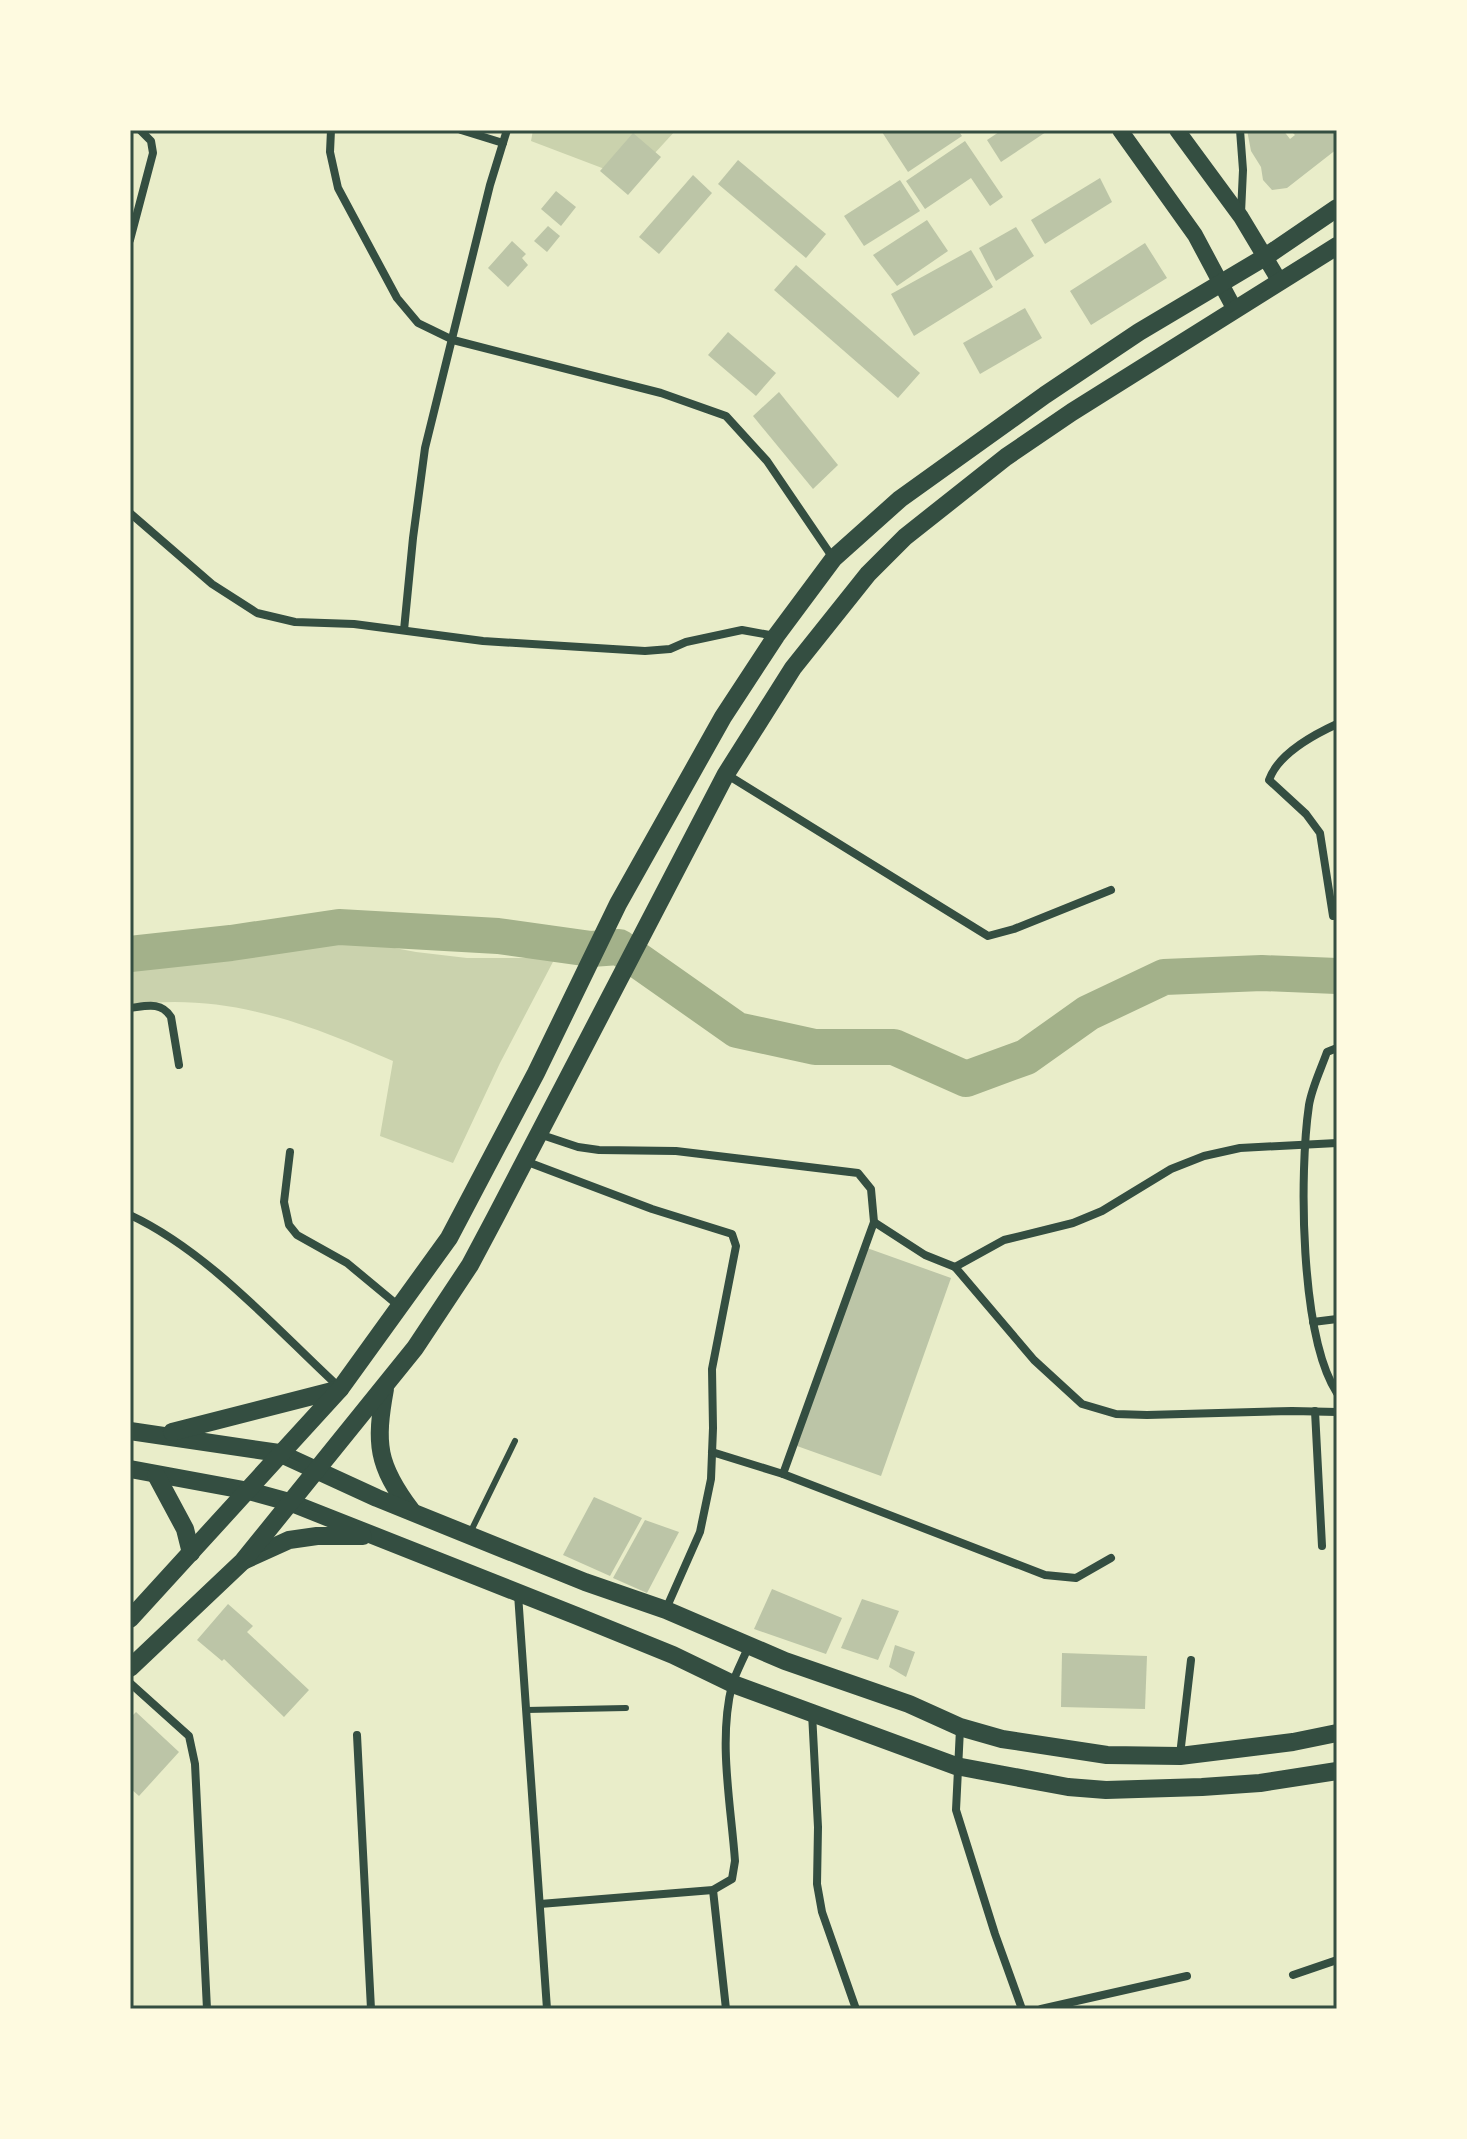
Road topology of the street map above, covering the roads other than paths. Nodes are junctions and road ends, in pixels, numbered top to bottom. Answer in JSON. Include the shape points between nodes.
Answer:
{"nodes":[{"id":1,"x":140,"y":130,"type":"edge"},
{"id":2,"x":331,"y":130,"type":"edge"},
{"id":3,"x":461,"y":130,"type":"edge"},
{"id":4,"x":507,"y":130,"type":"edge"},
{"id":5,"x":1120,"y":130,"type":"edge"},
{"id":6,"x":1177,"y":130,"type":"edge"},
{"id":7,"x":1240,"y":130,"type":"edge"},
{"id":8,"x":503,"y":143,"type":"junction"},
{"id":9,"x":1337,"y":208,"type":"edge"},
{"id":10,"x":1241,"y":217,"type":"junction"},
{"id":11,"x":130,"y":240,"type":"edge"},
{"id":12,"x":1337,"y":246,"type":"edge"},
{"id":13,"x":1265,"y":257,"type":"junction"},
{"id":14,"x":1280,"y":282,"type":"junction"},
{"id":15,"x":1222,"y":283,"type":"junction"},
{"id":16,"x":1235,"y":310,"type":"junction"},
{"id":17,"x":1139,"y":332,"type":"junction"},
{"id":18,"x":453,"y":340,"type":"junction"},
{"id":19,"x":1158,"y":360,"type":"junction"},
{"id":20,"x":130,"y":513,"type":"edge"},
{"id":21,"x":834,"y":558,"type":"junction"},
{"id":22,"x":404,"y":630,"type":"junction"},
{"id":23,"x":776,"y":636,"type":"junction"},
{"id":24,"x":1337,"y":724,"type":"edge"},
{"id":25,"x":726,"y":774,"type":"junction"},
{"id":26,"x":659,"y":833,"type":"junction"},
{"id":27,"x":687,"y":847,"type":"junction"},
{"id":28,"x":1111,"y":890,"type":"dead end"},
{"id":29,"x":1333,"y":916,"type":"dead end"},
{"id":30,"x":130,"y":1008,"type":"edge"},
{"id":31,"x":1337,"y":1048,"type":"edge"},
{"id":32,"x":179,"y":1065,"type":"dead end"},
{"id":33,"x":539,"y":1134,"type":"junction"},
{"id":34,"x":1337,"y":1143,"type":"edge"},
{"id":35,"x":1305,"y":1147,"type":"junction"},
{"id":36,"x":290,"y":1152,"type":"dead end"},
{"id":37,"x":525,"y":1161,"type":"junction"},
{"id":38,"x":130,"y":1215,"type":"edge"},
{"id":39,"x":874,"y":1222,"type":"junction"},
{"id":40,"x":955,"y":1267,"type":"junction"},
{"id":41,"x":400,"y":1307,"type":"junction"},
{"id":42,"x":1337,"y":1319,"type":"edge"},
{"id":43,"x":1313,"y":1322,"type":"junction"},
{"id":44,"x":386,"y":1385,"type":"junction"},
{"id":45,"x":340,"y":1389,"type":"junction"},
{"id":46,"x":1337,"y":1393,"type":"edge"},
{"id":47,"x":1315,"y":1411,"type":"junction"},
{"id":48,"x":1337,"y":1412,"type":"edge"},
{"id":49,"x":130,"y":1431,"type":"edge"},
{"id":50,"x":159,"y":1434,"type":"junction"},
{"id":51,"x":515,"y":1441,"type":"dead end"},
{"id":52,"x":712,"y":1452,"type":"junction"},
{"id":53,"x":279,"y":1453,"type":"junction"},
{"id":54,"x":130,"y":1469,"type":"edge"},
{"id":55,"x":316,"y":1469,"type":"junction"},
{"id":56,"x":783,"y":1474,"type":"junction"},
{"id":57,"x":156,"y":1475,"type":"junction"},
{"id":58,"x":249,"y":1491,"type":"junction"},
{"id":59,"x":289,"y":1502,"type":"junction"},
{"id":60,"x":413,"y":1512,"type":"junction"},
{"id":61,"x":375,"y":1536,"type":"junction"},
{"id":62,"x":468,"y":1536,"type":"junction"},
{"id":63,"x":1322,"y":1546,"type":"dead end"},
{"id":64,"x":191,"y":1553,"type":"junction"},
{"id":65,"x":1111,"y":1558,"type":"dead end"},
{"id":66,"x":243,"y":1561,"type":"junction"},
{"id":67,"x":518,"y":1593,"type":"junction"},
{"id":68,"x":666,"y":1610,"type":"junction"},
{"id":69,"x":130,"y":1619,"type":"edge"},
{"id":70,"x":749,"y":1645,"type":"junction"},
{"id":71,"x":1191,"y":1660,"type":"dead end"},
{"id":72,"x":130,"y":1668,"type":"edge"},
{"id":73,"x":130,"y":1683,"type":"edge"},
{"id":74,"x":733,"y":1684,"type":"junction"},
{"id":75,"x":626,"y":1708,"type":"dead end"},
{"id":76,"x":526,"y":1710,"type":"junction"},
{"id":77,"x":812,"y":1713,"type":"junction"},
{"id":78,"x":960,"y":1727,"type":"junction"},
{"id":79,"x":1337,"y":1733,"type":"edge"},
{"id":80,"x":357,"y":1735,"type":"dead end"},
{"id":81,"x":1180,"y":1756,"type":"junction"},
{"id":82,"x":956,"y":1766,"type":"junction"},
{"id":83,"x":1337,"y":1771,"type":"edge"},
{"id":84,"x":713,"y":1890,"type":"junction"},
{"id":85,"x":540,"y":1904,"type":"junction"},
{"id":86,"x":1337,"y":1960,"type":"edge"},
{"id":87,"x":1293,"y":1975,"type":"dead end"},
{"id":88,"x":1187,"y":1976,"type":"dead end"},
{"id":89,"x":207,"y":2009,"type":"edge"},
{"id":90,"x":371,"y":2009,"type":"edge"},
{"id":91,"x":547,"y":2009,"type":"edge"},
{"id":92,"x":726,"y":2009,"type":"edge"},
{"id":93,"x":856,"y":2009,"type":"edge"},
{"id":94,"x":1022,"y":2009,"type":"edge"},
{"id":95,"x":1041,"y":2009,"type":"edge"}],
"edges":[{"from":1,"to":11,"type":"street","via":[[151,141],[153,153]]},
{"from":2,"to":18,"type":"street","via":[[338,188],[397,298],[418,323]]},
{"from":3,"to":8,"type":"street"},
{"from":4,"to":8,"type":"street"},
{"from":5,"to":15,"type":"main road","via":[[1195,235]]},
{"from":6,"to":10,"type":"main road"},
{"from":7,"to":10,"type":"street"},
{"from":8,"to":18,"type":"street"},
{"from":9,"to":13,"type":"main road"},
{"from":10,"to":13,"type":"main road"},
{"from":12,"to":14,"type":"main road"},
{"from":13,"to":14,"type":"main road"},
{"from":13,"to":15,"type":"main road"},
{"from":14,"to":16,"type":"main road"},
{"from":15,"to":16,"type":"main road"},
{"from":15,"to":17,"type":"main road"},
{"from":16,"to":19,"type":"main road"},
{"from":17,"to":19,"type":"main road"},
{"from":17,"to":21,"type":"main road","via":[[900,499]]},
{"from":18,"to":21,"type":"street","via":[[661,393],[726,416],[767,461]]},
{"from":18,"to":22,"type":"street","via":[[425,448]]},
{"from":19,"to":25,"type":"main road","via":[[1006,457],[905,537],[820,631]]},
{"from":20,"to":22,"type":"street","via":[[212,584],[257,613],[295,622]]},
{"from":21,"to":23,"type":"main road"},
{"from":22,"to":23,"type":"street","via":[[483,641],[645,651],[742,630]]},
{"from":23,"to":26,"type":"main road","via":[[723,717]]},
{"from":24,"to":29,"type":"street","via":[[1300,745],[1269,780],[1320,833]]},
{"from":25,"to":27,"type":"main road"},
{"from":25,"to":28,"type":"street","via":[[988,936]]},
{"from":26,"to":27,"type":"main road"},
{"from":26,"to":41,"type":"main road","via":[[449,1238]]},
{"from":27,"to":33,"type":"main road"},
{"from":30,"to":32,"type":"street","via":[[152,1005],[167,1011]]},
{"from":31,"to":35,"type":"street","via":[[1327,1052],[1310,1101]]},
{"from":33,"to":37,"type":"main road"},
{"from":33,"to":39,"type":"street","via":[[599,1150],[676,1151],[858,1173],[871,1189]]},
{"from":34,"to":35,"type":"street"},
{"from":35,"to":40,"type":"street","via":[[1240,1148],[1204,1156],[1171,1169],[1102,1211],[1004,1240]]},
{"from":35,"to":43,"type":"street"},
{"from":36,"to":41,"type":"street","via":[[284,1202],[289,1225]]},
{"from":37,"to":44,"type":"main road","via":[[470,1265]]},
{"from":37,"to":52,"type":"street","via":[[732,1234],[735,1260],[712,1369]]},
{"from":38,"to":45,"type":"street","via":[[172,1238],[239,1293]]},
{"from":39,"to":40,"type":"street","via":[[925,1255]]},
{"from":39,"to":56,"type":"street"},
{"from":40,"to":47,"type":"street","via":[[1034,1360],[1082,1404],[1098,1411]]},
{"from":41,"to":45,"type":"main road"},
{"from":42,"to":43,"type":"street"},
{"from":43,"to":46,"type":"street","via":[[1327,1377]]},
{"from":44,"to":55,"type":"main road"},
{"from":44,"to":60,"type":"main road","via":[[380,1420],[384,1469]]},
{"from":45,"to":50,"type":"main road"},
{"from":45,"to":53,"type":"main road"},
{"from":47,"to":48,"type":"street"},
{"from":47,"to":63,"type":"street"},
{"from":49,"to":50,"type":"main road"},
{"from":50,"to":53,"type":"main road"},
{"from":51,"to":62,"type":"lane"},
{"from":52,"to":56,"type":"street"},
{"from":52,"to":68,"type":"street","via":[[700,1532]]},
{"from":53,"to":55,"type":"main road"},
{"from":53,"to":58,"type":"main road"},
{"from":54,"to":57,"type":"main road"},
{"from":55,"to":59,"type":"main road"},
{"from":55,"to":60,"type":"main road"},
{"from":56,"to":65,"type":"street","via":[[1045,1575],[1076,1578]]},
{"from":57,"to":58,"type":"main road"},
{"from":57,"to":64,"type":"main road","via":[[185,1529]]},
{"from":58,"to":59,"type":"main road"},
{"from":58,"to":64,"type":"main road"},
{"from":59,"to":61,"type":"main road"},
{"from":59,"to":66,"type":"main road"},
{"from":60,"to":62,"type":"main road"},
{"from":61,"to":66,"type":"main road","via":[[289,1540]]},
{"from":61,"to":67,"type":"main road"},
{"from":62,"to":68,"type":"main road"},
{"from":64,"to":69,"type":"main road"},
{"from":66,"to":72,"type":"main road"},
{"from":67,"to":74,"type":"main road"},
{"from":67,"to":76,"type":"street"},
{"from":68,"to":70,"type":"main road"},
{"from":70,"to":74,"type":"street"},
{"from":70,"to":78,"type":"main road"},
{"from":71,"to":81,"type":"street"},
{"from":73,"to":89,"type":"street","via":[[189,1736],[195,1764]]},
{"from":74,"to":77,"type":"main road"},
{"from":74,"to":84,"type":"street","via":[[727,1750],[735,1861],[732,1879]]},
{"from":75,"to":76,"type":"lane"},
{"from":76,"to":85,"type":"street"},
{"from":77,"to":82,"type":"main road"},
{"from":77,"to":93,"type":"street","via":[[817,1884]]},
{"from":78,"to":81,"type":"main road","via":[[1093,1753]]},
{"from":78,"to":82,"type":"street"},
{"from":79,"to":81,"type":"main road"},
{"from":80,"to":90,"type":"street"},
{"from":82,"to":83,"type":"main road","via":[[1106,1790],[1260,1783]]},
{"from":82,"to":94,"type":"street","via":[[956,1810]]},
{"from":84,"to":85,"type":"street"},
{"from":84,"to":92,"type":"street"},
{"from":85,"to":91,"type":"street"},
{"from":86,"to":87,"type":"street"},
{"from":88,"to":95,"type":"street"}]}
